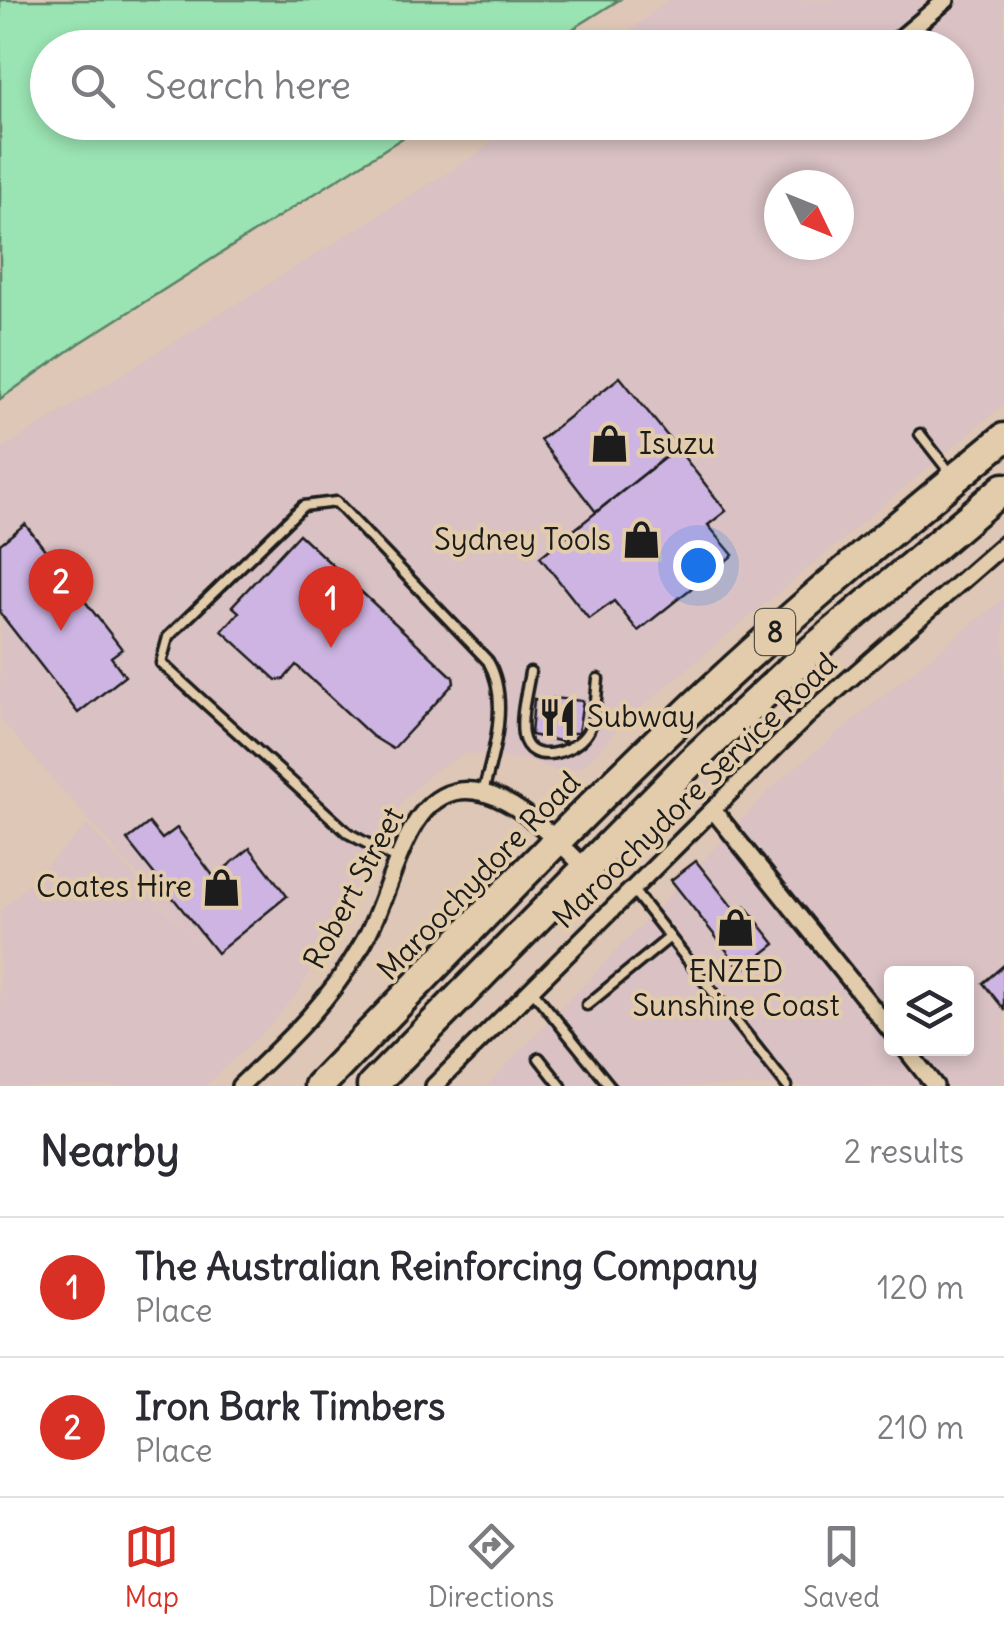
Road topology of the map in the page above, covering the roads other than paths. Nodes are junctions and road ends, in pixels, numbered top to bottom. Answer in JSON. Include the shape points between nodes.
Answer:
{"nodes":[{"id":1,"x":946,"y":0,"type":"edge"},
{"id":2,"x":910,"y":30,"type":"edge"},
{"id":3,"x":920,"y":434,"type":"dead end"},
{"id":4,"x":1004,"y":438,"type":"edge"},
{"id":5,"x":955,"y":479,"type":"junction"},
{"id":6,"x":1004,"y":488,"type":"edge"},
{"id":7,"x":1004,"y":544,"type":"edge"},
{"id":8,"x":530,"y":672,"type":"dead end"},
{"id":9,"x":598,"y":679,"type":"dead end"},
{"id":10,"x":483,"y":792,"type":"junction"},
{"id":11,"x":713,"y":810,"type":"junction"},
{"id":12,"x":558,"y":840,"type":"junction"},
{"id":13,"x":399,"y":861,"type":"junction"},
{"id":14,"x":586,"y":868,"type":"junction"},
{"id":15,"x":632,"y":889,"type":"junction"},
{"id":16,"x":670,"y":937,"type":"junction"},
{"id":17,"x":532,"y":990,"type":"junction"},
{"id":18,"x":587,"y":1005,"type":"dead end"},
{"id":19,"x":884,"y":1022,"type":"edge"},
{"id":20,"x":911,"y":1056,"type":"edge"},
{"id":21,"x":538,"y":1058,"type":"dead end"},
{"id":22,"x":439,"y":1084,"type":"edge"},
{"id":23,"x":240,"y":1086,"type":"edge"},
{"id":24,"x":319,"y":1086,"type":"edge"},
{"id":25,"x":372,"y":1086,"type":"edge"},
{"id":26,"x":561,"y":1086,"type":"edge"},
{"id":27,"x":609,"y":1086,"type":"edge"},
{"id":28,"x":787,"y":1086,"type":"edge"},
{"id":29,"x":935,"y":1086,"type":"edge"}],
"edges":[{"from":1,"to":2,"type":"street"},
{"from":3,"to":5,"type":"lane"},
{"from":4,"to":5,"type":"highway","name":"Maroochydore Road","number":"8"},
{"from":5,"to":12,"type":"highway","name":"Maroochydore Road","number":"8","via":[[735,669]]},
{"from":6,"to":14,"type":"highway","number":"8","via":[[804,658]]},
{"from":7,"to":11,"type":"street","name":"Maroochydore Service Road","via":[[858,670]]},
{"from":8,"to":9,"type":"lane","via":[[524,736],[531,748],[548,754],[570,750],[588,731]]},
{"from":10,"to":12,"type":"street","via":[[523,808]]},
{"from":10,"to":13,"type":"street","name":"Robert Street","via":[[451,796],[430,808]]},
{"from":10,"to":13,"type":"lane","via":[[498,711],[496,675],[488,661],[336,502],[303,506],[168,638],[161,663],[348,833]]},
{"from":11,"to":15,"type":"street","name":"Maroochydore Service Road"},
{"from":11,"to":19,"type":"street"},
{"from":12,"to":14,"type":"street"},
{"from":12,"to":24,"type":"highway","name":"Maroochydore Road","number":"8"},
{"from":13,"to":23,"type":"street","name":"Robert Street","via":[[379,914],[338,982]]},
{"from":14,"to":25,"type":"highway","number":"8"},
{"from":15,"to":16,"type":"lane"},
{"from":15,"to":17,"type":"street","name":"Maroochydore Service Road"},
{"from":16,"to":18,"type":"lane"},
{"from":16,"to":28,"type":"lane"},
{"from":17,"to":22,"type":"street","name":"Maroochydore Service Road"},
{"from":17,"to":27,"type":"lane"},
{"from":20,"to":29,"type":"street"},
{"from":21,"to":26,"type":"lane"}]}
